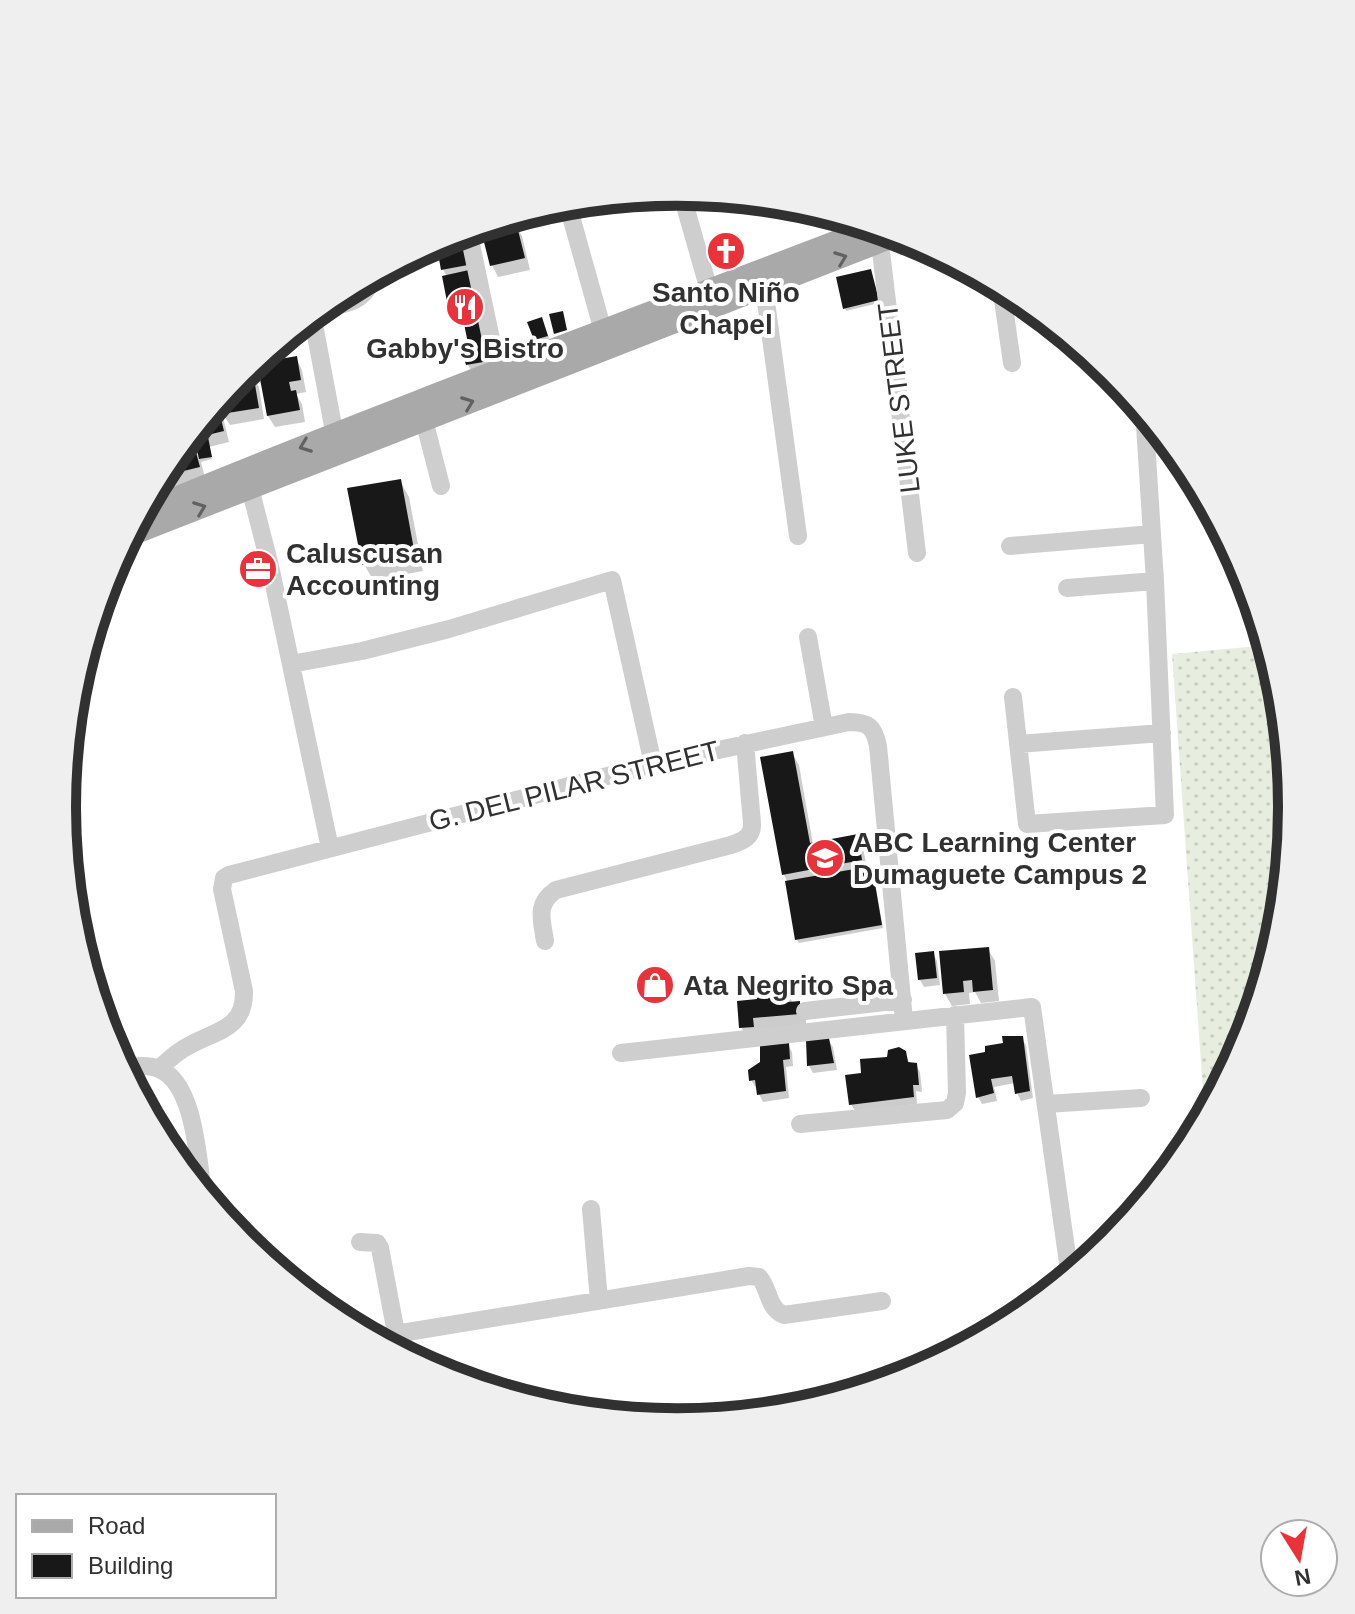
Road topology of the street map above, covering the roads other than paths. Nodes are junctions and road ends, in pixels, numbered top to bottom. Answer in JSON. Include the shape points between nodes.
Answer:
{"nodes":[{"id":1,"x":685,"y":206,"type":"edge"},
{"id":2,"x":571,"y":215,"type":"edge"},
{"id":3,"x":875,"y":239,"type":"edge"},
{"id":4,"x":876,"y":239,"type":"edge"},
{"id":5,"x":471,"y":242,"type":"edge"},
{"id":6,"x":886,"y":243,"type":"edge"},
{"id":7,"x":764,"y":287,"type":"junction"},
{"id":8,"x":736,"y":289,"type":"junction"},
{"id":9,"x":709,"y":290,"type":"junction"},
{"id":10,"x":1003,"y":302,"type":"edge"},
{"id":11,"x":314,"y":327,"type":"edge"},
{"id":12,"x":603,"y":331,"type":"junction"},
{"id":13,"x":559,"y":358,"type":"junction"},
{"id":14,"x":1012,"y":363,"type":"dead end"},
{"id":15,"x":498,"y":372,"type":"junction"},
{"id":16,"x":424,"y":420,"type":"junction"},
{"id":17,"x":1145,"y":429,"type":"edge"},
{"id":18,"x":336,"y":444,"type":"junction"},
{"id":19,"x":248,"y":478,"type":"junction"},
{"id":20,"x":441,"y":486,"type":"dead end"},
{"id":21,"x":156,"y":507,"type":"edge"},
{"id":22,"x":145,"y":528,"type":"edge"},
{"id":23,"x":1152,"y":534,"type":"junction"},
{"id":24,"x":798,"y":536,"type":"dead end"},
{"id":25,"x":1010,"y":546,"type":"dead end"},
{"id":26,"x":917,"y":553,"type":"dead end"},
{"id":27,"x":1155,"y":581,"type":"junction"},
{"id":28,"x":1067,"y":588,"type":"dead end"},
{"id":29,"x":808,"y":637,"type":"dead end"},
{"id":30,"x":291,"y":664,"type":"junction"},
{"id":31,"x":1013,"y":697,"type":"dead end"},
{"id":32,"x":824,"y":727,"type":"junction"},
{"id":33,"x":1162,"y":733,"type":"junction"},
{"id":34,"x":745,"y":743,"type":"junction"},
{"id":35,"x":1018,"y":744,"type":"junction"},
{"id":36,"x":653,"y":764,"type":"junction"},
{"id":37,"x":330,"y":848,"type":"junction"},
{"id":38,"x":545,"y":941,"type":"dead end"},
{"id":39,"x":903,"y":1000,"type":"junction"},
{"id":40,"x":805,"y":1011,"type":"dead end"},
{"id":41,"x":955,"y":1015,"type":"junction"},
{"id":42,"x":904,"y":1020,"type":"junction"},
{"id":43,"x":621,"y":1053,"type":"dead end"},
{"id":44,"x":135,"y":1067,"type":"edge"},
{"id":45,"x":159,"y":1069,"type":"junction"},
{"id":46,"x":1141,"y":1098,"type":"dead end"},
{"id":47,"x":1046,"y":1104,"type":"junction"},
{"id":48,"x":800,"y":1124,"type":"dead end"},
{"id":49,"x":199,"y":1172,"type":"edge"},
{"id":50,"x":591,"y":1209,"type":"dead end"},
{"id":51,"x":360,"y":1242,"type":"dead end"},
{"id":52,"x":1068,"y":1264,"type":"edge"},
{"id":53,"x":599,"y":1300,"type":"junction"},
{"id":54,"x":882,"y":1301,"type":"dead end"},
{"id":55,"x":396,"y":1333,"type":"junction"},
{"id":56,"x":389,"y":1334,"type":"edge"}],
"edges":[{"from":1,"to":9,"type":"street"},
{"from":2,"to":12,"type":"street"},
{"from":3,"to":8,"type":"main road"},
{"from":7,"to":4,"type":"main road","one_way":true},
{"from":5,"to":15,"type":"street"},
{"from":6,"to":26,"type":"street","name":"LUKE STREET"},
{"from":7,"to":8,"type":"main road"},
{"from":7,"to":24,"type":"street"},
{"from":8,"to":9,"type":"main road"},
{"from":8,"to":13,"type":"main road"},
{"from":9,"to":12,"type":"main road"},
{"from":10,"to":14,"type":"street"},
{"from":11,"to":18,"type":"street"},
{"from":12,"to":13,"type":"main road"},
{"from":13,"to":15,"type":"main road"},
{"from":16,"to":13,"type":"main road","one_way":true},
{"from":15,"to":18,"type":"main road"},
{"from":16,"to":18,"type":"main road"},
{"from":16,"to":20,"type":"street"},
{"from":17,"to":23,"type":"street"},
{"from":18,"to":19,"type":"main road"},
{"from":19,"to":21,"type":"main road"},
{"from":22,"to":19,"type":"main road","one_way":true},
{"from":19,"to":30,"type":"street"},
{"from":23,"to":25,"type":"street"},
{"from":23,"to":27,"type":"street"},
{"from":27,"to":28,"type":"street"},
{"from":27,"to":33,"type":"street"},
{"from":29,"to":32,"type":"street"},
{"from":30,"to":36,"type":"street","via":[[449,629],[612,580]]},
{"from":30,"to":37,"type":"street"},
{"from":31,"to":35,"type":"street"},
{"from":32,"to":34,"type":"street","name":"G. DEL PILAR STREET"},
{"from":32,"to":39,"type":"street","name":"G. DEL PILAR STREET","via":[[861,722],[876,735]]},
{"from":33,"to":35,"type":"street"},
{"from":33,"to":35,"type":"street","via":[[1165,815],[1027,824]]},
{"from":34,"to":36,"type":"street","name":"G. DEL PILAR STREET"},
{"from":34,"to":38,"type":"street","via":[[750,836],[556,890],[542,904]]},
{"from":36,"to":37,"type":"street","name":"G. DEL PILAR STREET"},
{"from":37,"to":45,"type":"street","name":"G. DEL PILAR STREET","via":[[224,878],[245,1004],[240,1017],[227,1027],[188,1045]]},
{"from":39,"to":40,"type":"street"},
{"from":39,"to":42,"type":"street","name":"G. DEL PILAR STREET"},
{"from":41,"to":42,"type":"street"},
{"from":41,"to":47,"type":"street","via":[[1032,1007]]},
{"from":41,"to":48,"type":"street","via":[[957,1093],[947,1110]]},
{"from":42,"to":43,"type":"street"},
{"from":44,"to":45,"type":"street"},
{"from":45,"to":49,"type":"street","via":[[178,1086],[185,1101]]},
{"from":46,"to":47,"type":"street"},
{"from":47,"to":52,"type":"street"},
{"from":50,"to":53,"type":"street"},
{"from":51,"to":55,"type":"street","via":[[380,1248]]},
{"from":53,"to":54,"type":"street","via":[[749,1276],[764,1282],[772,1306],[784,1315]]},
{"from":53,"to":55,"type":"street"},
{"from":55,"to":56,"type":"street"}]}
